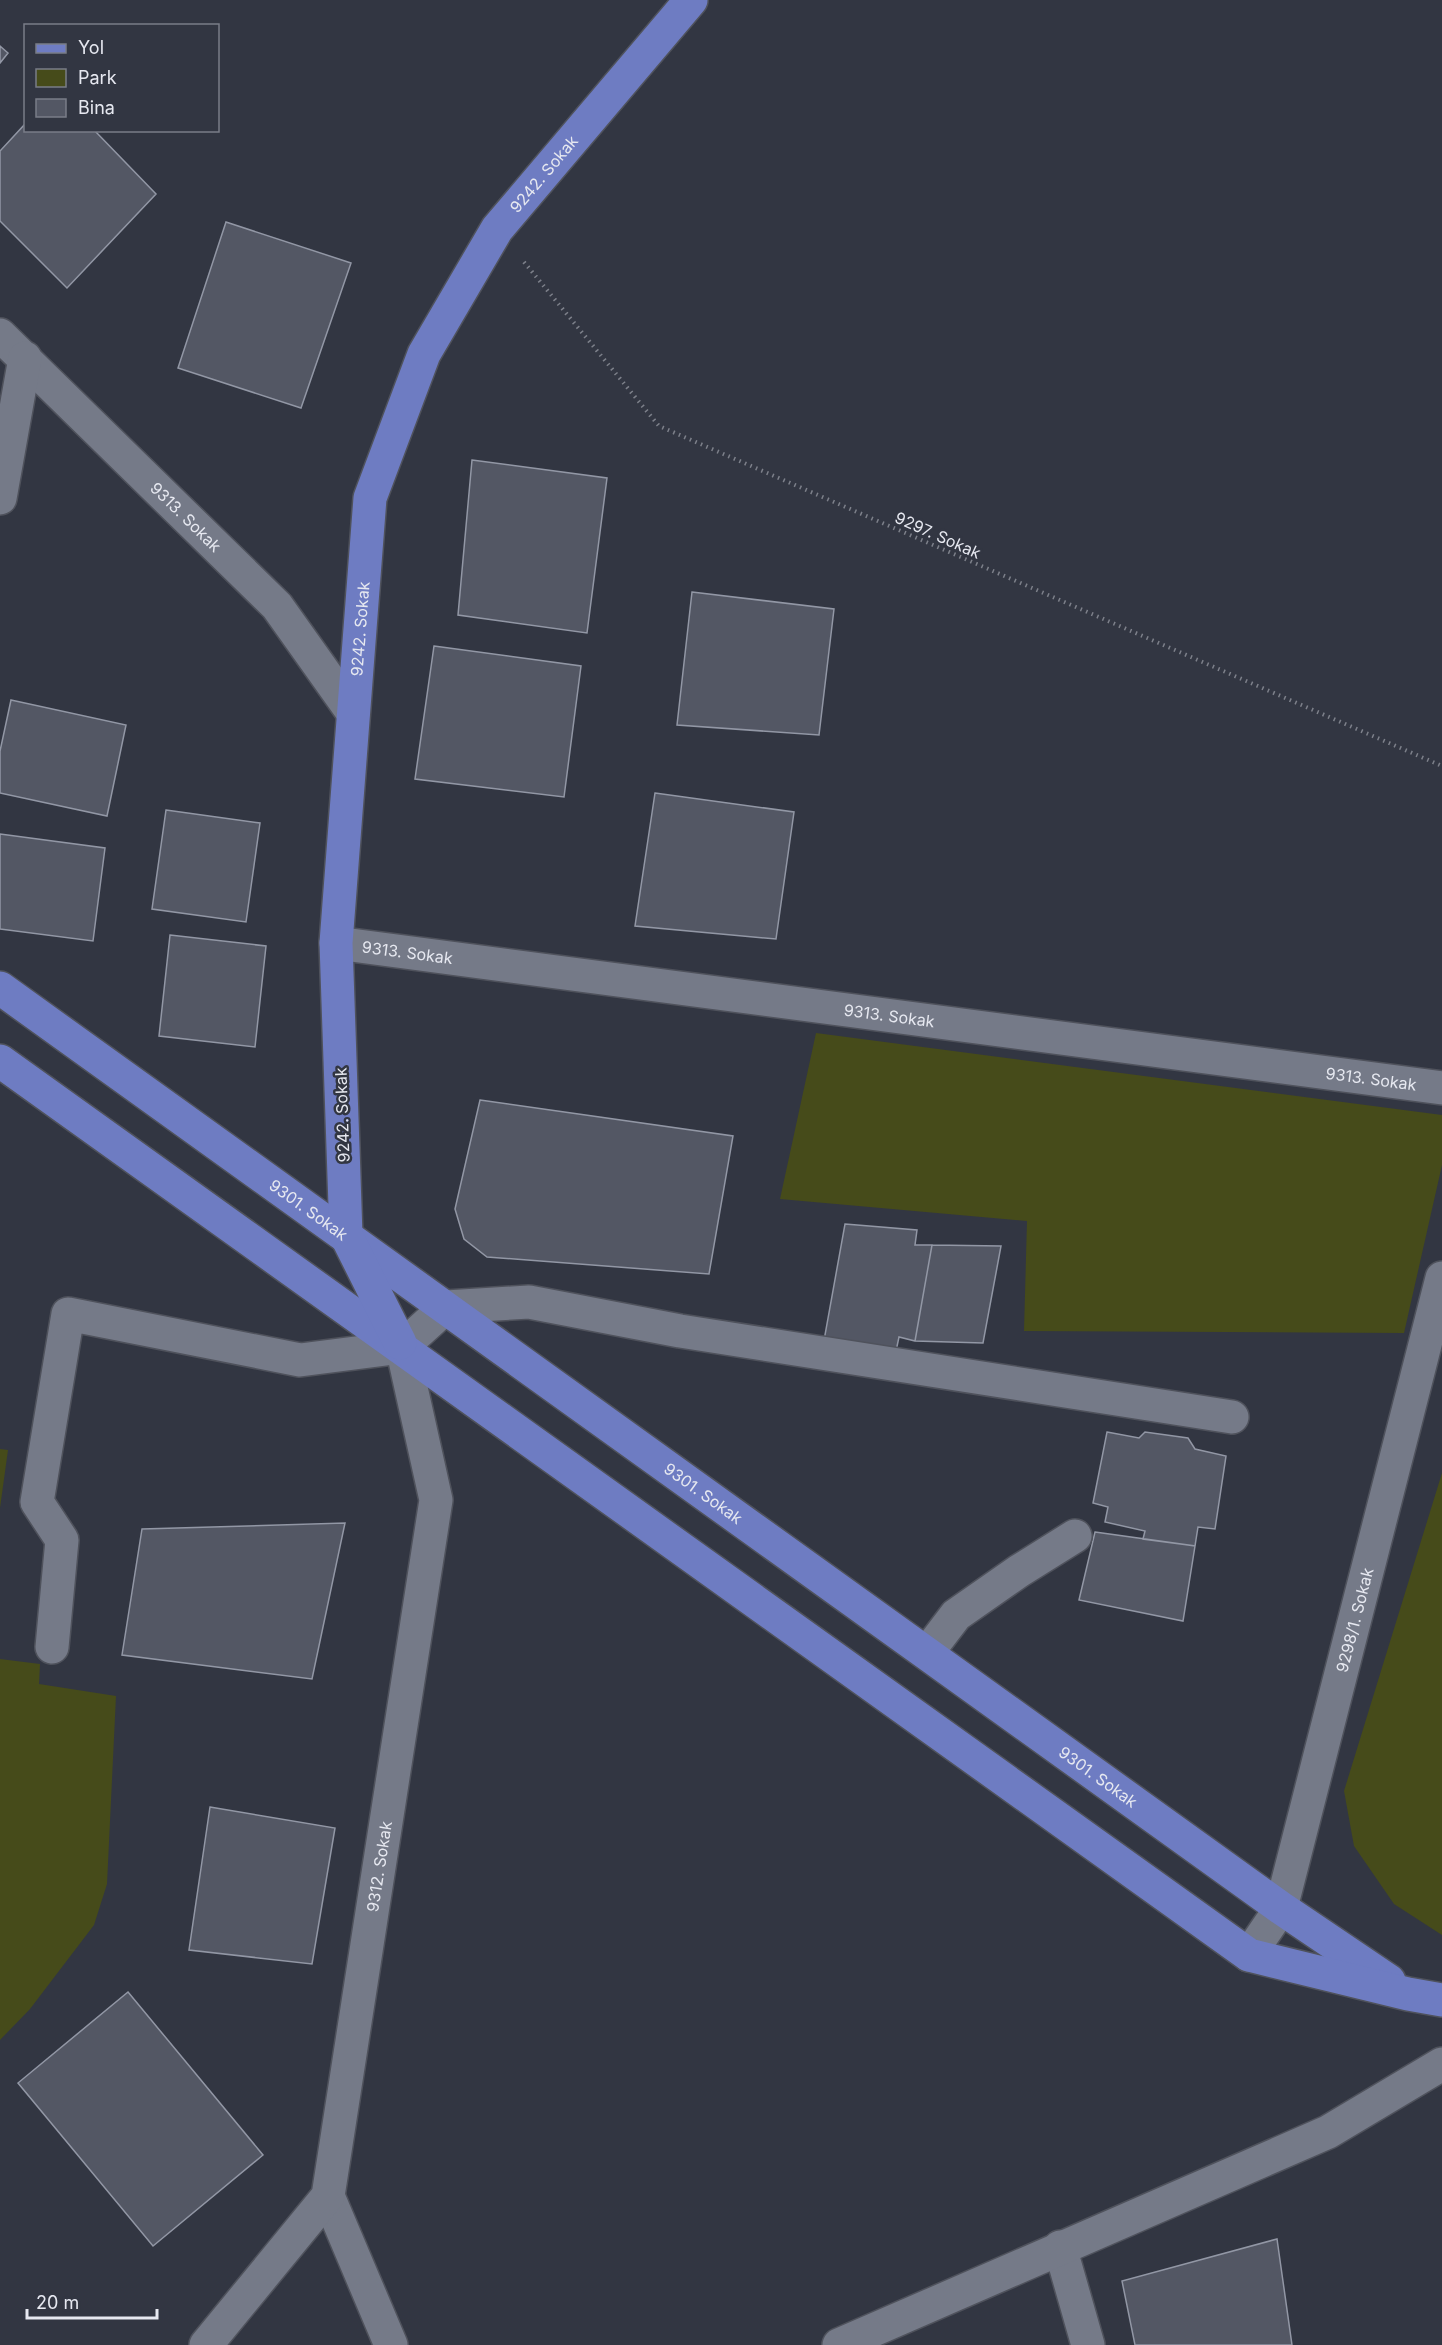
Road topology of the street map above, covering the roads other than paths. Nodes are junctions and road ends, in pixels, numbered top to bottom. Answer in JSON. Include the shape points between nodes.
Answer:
{"nodes":[{"id":1,"x":691,"y":0,"type":"edge"},
{"id":2,"x":0,"y":335,"type":"edge"},
{"id":3,"x":25,"y":358,"type":"junction"},
{"id":4,"x":0,"y":498,"type":"edge"},
{"id":5,"x":353,"y":713,"type":"junction"},
{"id":6,"x":336,"y":943,"type":"junction"},
{"id":7,"x":0,"y":988,"type":"edge"},
{"id":8,"x":0,"y":1061,"type":"edge"},
{"id":9,"x":1442,"y":1088,"type":"edge"},
{"id":10,"x":346,"y":1235,"type":"junction"},
{"id":11,"x":1440,"y":1292,"type":"edge"},
{"id":12,"x":446,"y":1307,"type":"junction"},
{"id":13,"x":402,"y":1347,"type":"junction"},
{"id":14,"x":1232,"y":1417,"type":"dead end"},
{"id":15,"x":1075,"y":1536,"type":"dead end"},
{"id":16,"x":52,"y":1647,"type":"dead end"},
{"id":17,"x":927,"y":1653,"type":"junction"},
{"id":18,"x":1281,"y":1908,"type":"junction"},
{"id":19,"x":1249,"y":1955,"type":"junction"},
{"id":20,"x":1408,"y":1994,"type":"junction"},
{"id":21,"x":1442,"y":2000,"type":"edge"},
{"id":22,"x":1442,"y":2064,"type":"edge"},
{"id":23,"x":328,"y":2196,"type":"junction"},
{"id":24,"x":1060,"y":2247,"type":"junction"},
{"id":25,"x":206,"y":2345,"type":"edge"},
{"id":26,"x":391,"y":2345,"type":"edge"},
{"id":27,"x":839,"y":2345,"type":"edge"},
{"id":28,"x":1088,"y":2345,"type":"edge"}],
"edges":[{"from":1,"to":5,"type":"main road","name":"9242. Sokak","via":[[497,229],[424,354],[370,498]]},
{"from":2,"to":3,"type":"street","name":"9313. Sokak"},
{"from":3,"to":4,"type":"street"},
{"from":3,"to":5,"type":"street","name":"9313. Sokak","via":[[277,606]]},
{"from":5,"to":6,"type":"main road","name":"9242. Sokak"},
{"from":6,"to":9,"type":"street","name":"9313. Sokak"},
{"from":6,"to":10,"type":"main road","name":"9242. Sokak"},
{"from":7,"to":10,"type":"main road","name":"9301. Sokak"},
{"from":8,"to":13,"type":"main road","name":"9301. Sokak"},
{"from":10,"to":12,"type":"main road","name":"9301. Sokak"},
{"from":10,"to":13,"type":"main road","name":"9242. Sokak"},
{"from":11,"to":18,"type":"street","name":"9298/1. Sokak"},
{"from":12,"to":13,"type":"street"},
{"from":12,"to":14,"type":"street","via":[[529,1302],[680,1331]]},
{"from":12,"to":17,"type":"main road","name":"9301. Sokak"},
{"from":13,"to":16,"type":"street","via":[[300,1360],[68,1314],[37,1502],[62,1540]]},
{"from":13,"to":19,"type":"main road","name":"9301. Sokak"},
{"from":13,"to":23,"type":"street","name":"9312. Sokak","via":[[436,1500]]},
{"from":15,"to":17,"type":"street","via":[[956,1615]]},
{"from":17,"to":18,"type":"main road","name":"9301. Sokak"},
{"from":18,"to":19,"type":"street","name":"9298/1. Sokak"},
{"from":18,"to":20,"type":"main road","name":"9301. Sokak"},
{"from":19,"to":20,"type":"main road","name":"9301. Sokak"},
{"from":20,"to":21,"type":"main road","name":"9301. Sokak"},
{"from":22,"to":24,"type":"street","via":[[1328,2132]]},
{"from":23,"to":25,"type":"street"},
{"from":23,"to":26,"type":"street"},
{"from":24,"to":27,"type":"street"},
{"from":24,"to":28,"type":"street"}]}
